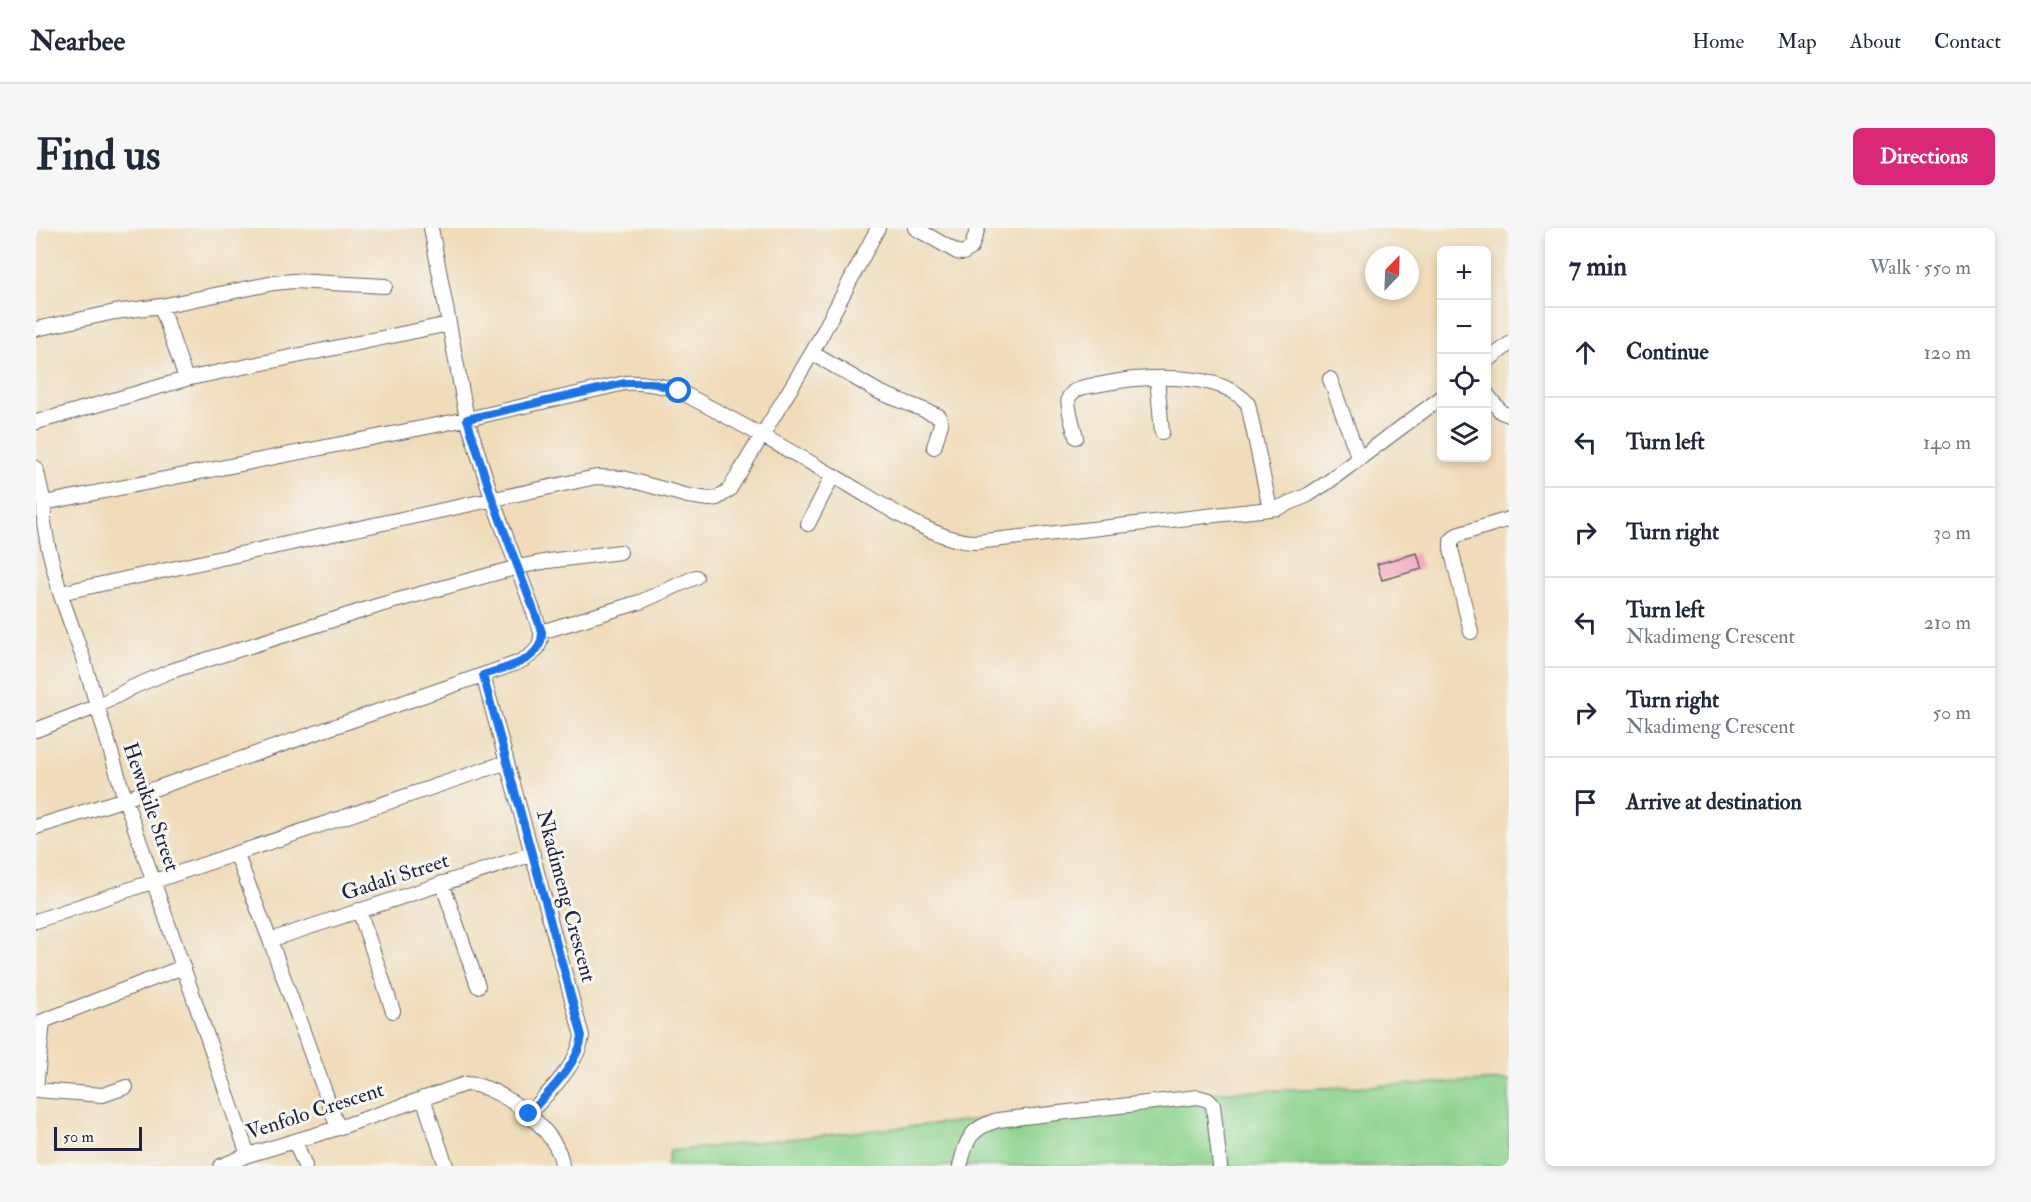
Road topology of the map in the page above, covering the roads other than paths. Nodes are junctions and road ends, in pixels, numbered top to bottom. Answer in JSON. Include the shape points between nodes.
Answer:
{"nodes":[{"id":1,"x":431,"y":228,"type":"edge"},
{"id":2,"x":879,"y":228,"type":"edge"},
{"id":3,"x":915,"y":228,"type":"edge"},
{"id":4,"x":978,"y":228,"type":"edge"},
{"id":5,"x":385,"y":286,"type":"dead end"},
{"id":6,"x":161,"y":306,"type":"junction"},
{"id":7,"x":449,"y":324,"type":"junction"},
{"id":8,"x":36,"y":329,"type":"edge"},
{"id":9,"x":1509,"y":344,"type":"edge"},
{"id":10,"x":812,"y":353,"type":"junction"},
{"id":11,"x":1491,"y":359,"type":"edge"},
{"id":12,"x":1157,"y":378,"type":"junction"},
{"id":13,"x":186,"y":379,"type":"junction"},
{"id":14,"x":1330,"y":379,"type":"dead end"},
{"id":15,"x":1491,"y":399,"type":"edge"},
{"id":16,"x":1437,"y":401,"type":"edge"},
{"id":17,"x":1509,"y":415,"type":"edge"},
{"id":18,"x":467,"y":419,"type":"junction"},
{"id":19,"x":36,"y":424,"type":"edge"},
{"id":20,"x":1162,"y":432,"type":"dead end"},
{"id":21,"x":763,"y":436,"type":"junction"},
{"id":22,"x":1076,"y":437,"type":"dead end"},
{"id":23,"x":934,"y":447,"type":"dead end"},
{"id":24,"x":1359,"y":459,"type":"junction"},
{"id":25,"x":36,"y":468,"type":"edge"},
{"id":26,"x":833,"y":475,"type":"junction"},
{"id":27,"x":492,"y":498,"type":"junction"},
{"id":28,"x":45,"y":503,"type":"junction"},
{"id":29,"x":1270,"y":509,"type":"junction"},
{"id":30,"x":1509,"y":519,"type":"edge"},
{"id":31,"x":808,"y":524,"type":"dead end"},
{"id":32,"x":620,"y":552,"type":"dead end"},
{"id":33,"x":518,"y":567,"type":"junction"},
{"id":34,"x":696,"y":576,"type":"dead end"},
{"id":35,"x":60,"y":593,"type":"junction"},
{"id":36,"x":542,"y":632,"type":"junction"},
{"id":37,"x":1471,"y":632,"type":"dead end"},
{"id":38,"x":483,"y":675,"type":"junction"},
{"id":39,"x":96,"y":707,"type":"junction"},
{"id":40,"x":36,"y":730,"type":"edge"},
{"id":41,"x":507,"y":762,"type":"junction"},
{"id":42,"x":125,"y":799,"type":"junction"},
{"id":43,"x":36,"y":827,"type":"edge"},
{"id":44,"x":236,"y":853,"type":"junction"},
{"id":45,"x":533,"y":854,"type":"junction"},
{"id":46,"x":154,"y":882,"type":"junction"},
{"id":47,"x":442,"y":883,"type":"junction"},
{"id":48,"x":359,"y":910,"type":"junction"},
{"id":49,"x":36,"y":921,"type":"edge"},
{"id":50,"x":270,"y":940,"type":"junction"},
{"id":51,"x":183,"y":967,"type":"junction"},
{"id":52,"x":478,"y":986,"type":"dead end"},
{"id":53,"x":393,"y":1011,"type":"dead end"},
{"id":54,"x":40,"y":1021,"type":"edge"},
{"id":55,"x":126,"y":1087,"type":"dead end"},
{"id":56,"x":36,"y":1089,"type":"edge"},
{"id":57,"x":423,"y":1098,"type":"junction"},
{"id":58,"x":529,"y":1114,"type":"junction"},
{"id":59,"x":338,"y":1128,"type":"junction"},
{"id":60,"x":295,"y":1141,"type":"junction"},
{"id":61,"x":248,"y":1155,"type":"junction"},
{"id":62,"x":221,"y":1166,"type":"edge"},
{"id":63,"x":305,"y":1166,"type":"edge"},
{"id":64,"x":446,"y":1166,"type":"edge"},
{"id":65,"x":562,"y":1166,"type":"edge"},
{"id":66,"x":960,"y":1166,"type":"edge"},
{"id":67,"x":1220,"y":1166,"type":"edge"}],
"edges":[{"from":1,"to":7,"type":"street"},
{"from":2,"to":10,"type":"street"},
{"from":3,"to":4,"type":"street","via":[[960,253],[971,248]]},
{"from":5,"to":6,"type":"street","via":[[294,281]]},
{"from":6,"to":8,"type":"street"},
{"from":6,"to":13,"type":"street"},
{"from":7,"to":13,"type":"street"},
{"from":7,"to":18,"type":"street"},
{"from":9,"to":11,"type":"street"},
{"from":10,"to":21,"type":"street"},
{"from":10,"to":23,"type":"street","via":[[879,392],[939,416],[941,424]]},
{"from":12,"to":20,"type":"street"},
{"from":12,"to":22,"type":"street","via":[[1126,379],[1074,391],[1068,404]]},
{"from":12,"to":29,"type":"street","via":[[1218,386],[1245,401]]},
{"from":13,"to":19,"type":"street"},
{"from":14,"to":24,"type":"street"},
{"from":15,"to":17,"type":"street"},
{"from":16,"to":24,"type":"street"},
{"from":18,"to":21,"type":"street","via":[[638,382],[679,391]]},
{"from":18,"to":27,"type":"street"},
{"from":18,"to":28,"type":"street"},
{"from":21,"to":26,"type":"street"},
{"from":21,"to":27,"type":"street","via":[[729,490],[717,498],[688,496],[610,476]]},
{"from":24,"to":29,"type":"street","via":[[1308,495]]},
{"from":25,"to":28,"type":"street","name":"Hewukile Street"},
{"from":26,"to":29,"type":"street","via":[[924,528],[968,543]]},
{"from":26,"to":31,"type":"street"},
{"from":27,"to":33,"type":"street"},
{"from":27,"to":35,"type":"street"},
{"from":28,"to":35,"type":"street","name":"Hewukile Street","via":[[44,523]]},
{"from":30,"to":37,"type":"street","via":[[1451,541]]},
{"from":32,"to":33,"type":"street"},
{"from":33,"to":36,"type":"street"},
{"from":33,"to":39,"type":"street","via":[[192,664],[133,687]]},
{"from":34,"to":36,"type":"street","via":[[640,602]]},
{"from":35,"to":39,"type":"street","name":"Hewukile Street"},
{"from":36,"to":38,"type":"street","via":[[534,654]]},
{"from":38,"to":41,"type":"street","name":"Nkadimeng Crescent"},
{"from":38,"to":42,"type":"street"},
{"from":39,"to":40,"type":"street"},
{"from":39,"to":42,"type":"street","name":"Hewukile Street"},
{"from":41,"to":44,"type":"street"},
{"from":41,"to":45,"type":"street","name":"Nkadimeng Crescent"},
{"from":42,"to":43,"type":"street"},
{"from":42,"to":46,"type":"street","name":"Hewukile Street"},
{"from":44,"to":46,"type":"street"},
{"from":44,"to":50,"type":"street"},
{"from":45,"to":47,"type":"street","name":"Gadali Street"},
{"from":45,"to":58,"type":"street","name":"Nkadimeng Crescent","via":[[582,1036],[572,1063]]},
{"from":46,"to":49,"type":"street"},
{"from":46,"to":51,"type":"street","name":"Hewukile Street"},
{"from":47,"to":48,"type":"street","name":"Gadali Street"},
{"from":47,"to":52,"type":"street"},
{"from":48,"to":50,"type":"street","name":"Gadali Street"},
{"from":48,"to":53,"type":"street"},
{"from":50,"to":59,"type":"street"},
{"from":51,"to":54,"type":"street"},
{"from":51,"to":61,"type":"street","name":"Hewukile Street"},
{"from":54,"to":56,"type":"street"},
{"from":55,"to":56,"type":"street","via":[[103,1095]]},
{"from":57,"to":58,"type":"street","name":"Venfolo Crescent","via":[[473,1084],[495,1090]]},
{"from":57,"to":59,"type":"street","name":"Venfolo Crescent"},
{"from":57,"to":64,"type":"street"},
{"from":58,"to":65,"type":"street","name":"Venfolo Crescent","via":[[556,1144]]},
{"from":59,"to":60,"type":"street","name":"Venfolo Crescent"},
{"from":60,"to":61,"type":"street","name":"Venfolo Crescent"},
{"from":60,"to":63,"type":"street"},
{"from":61,"to":62,"type":"street","name":"Venfolo Crescent"},
{"from":66,"to":67,"type":"street","via":[[972,1133],[998,1120],[1198,1097],[1213,1105]]}]}
